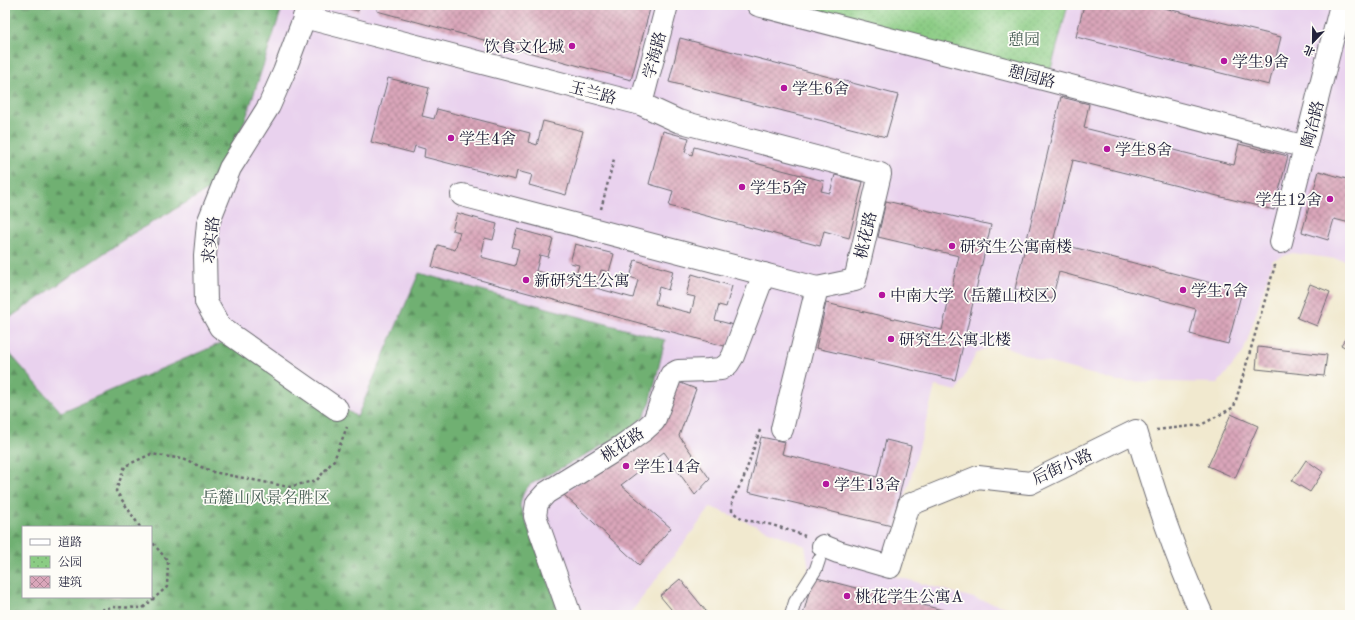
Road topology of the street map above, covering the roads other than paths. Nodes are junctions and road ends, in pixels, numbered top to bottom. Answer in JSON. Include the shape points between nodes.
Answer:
{"nodes":[{"id":1,"x":667,"y":5,"type":"edge"},
{"id":2,"x":758,"y":5,"type":"edge"},
{"id":3,"x":1341,"y":5,"type":"edge"},
{"id":4,"x":306,"y":11,"type":"edge"},
{"id":5,"x":641,"y":104,"type":"junction"},
{"id":6,"x":1306,"y":147,"type":"junction"},
{"id":7,"x":880,"y":174,"type":"joint"},
{"id":8,"x":462,"y":195,"type":"dead end"},
{"id":9,"x":1281,"y":242,"type":"road end"},
{"id":10,"x":764,"y":274,"type":"junction"},
{"id":11,"x":817,"y":288,"type":"junction"},
{"id":12,"x":337,"y":409,"type":"road end"},
{"id":13,"x":784,"y":419,"type":"road end"},
{"id":14,"x":821,"y":553,"type":"joint"},
{"id":15,"x":570,"y":615,"type":"edge"},
{"id":16,"x":792,"y":615,"type":"edge"},
{"id":17,"x":1202,"y":615,"type":"edge"}],
"edges":[{"from":1,"to":5,"type":"street","name":"学海路"},
{"from":2,"to":6,"type":"street","name":"憩园路"},
{"from":3,"to":6,"type":"street","name":"陶冶路"},
{"from":4,"to":5,"type":"street","name":"玉兰路"},
{"from":4,"to":12,"type":"street","name":"求实路","via":[[269,106],[230,168],[208,223],[205,255],[206,302],[220,327]]},
{"from":5,"to":7,"type":"street","name":"玉兰路","via":[[678,121]]},
{"from":6,"to":9,"type":"street","name":"陶冶路"},
{"from":7,"to":11,"type":"street","name":"桃花路","via":[[855,280]]},
{"from":8,"to":10,"type":"street"},
{"from":10,"to":11,"type":"street"},
{"from":10,"to":15,"type":"street","name":"桃花路","via":[[728,364],[708,370],[678,371],[671,375],[654,421],[622,446],[546,493],[537,503],[535,516]]},
{"from":11,"to":13,"type":"street"},
{"from":14,"to":16,"type":"lane","via":[[816,569],[795,602]]},
{"from":14,"to":17,"type":"street","name":"后街小路","via":[[838,552],[890,567],[909,505],[978,477],[1030,483],[1136,431],[1160,509]]}]}
